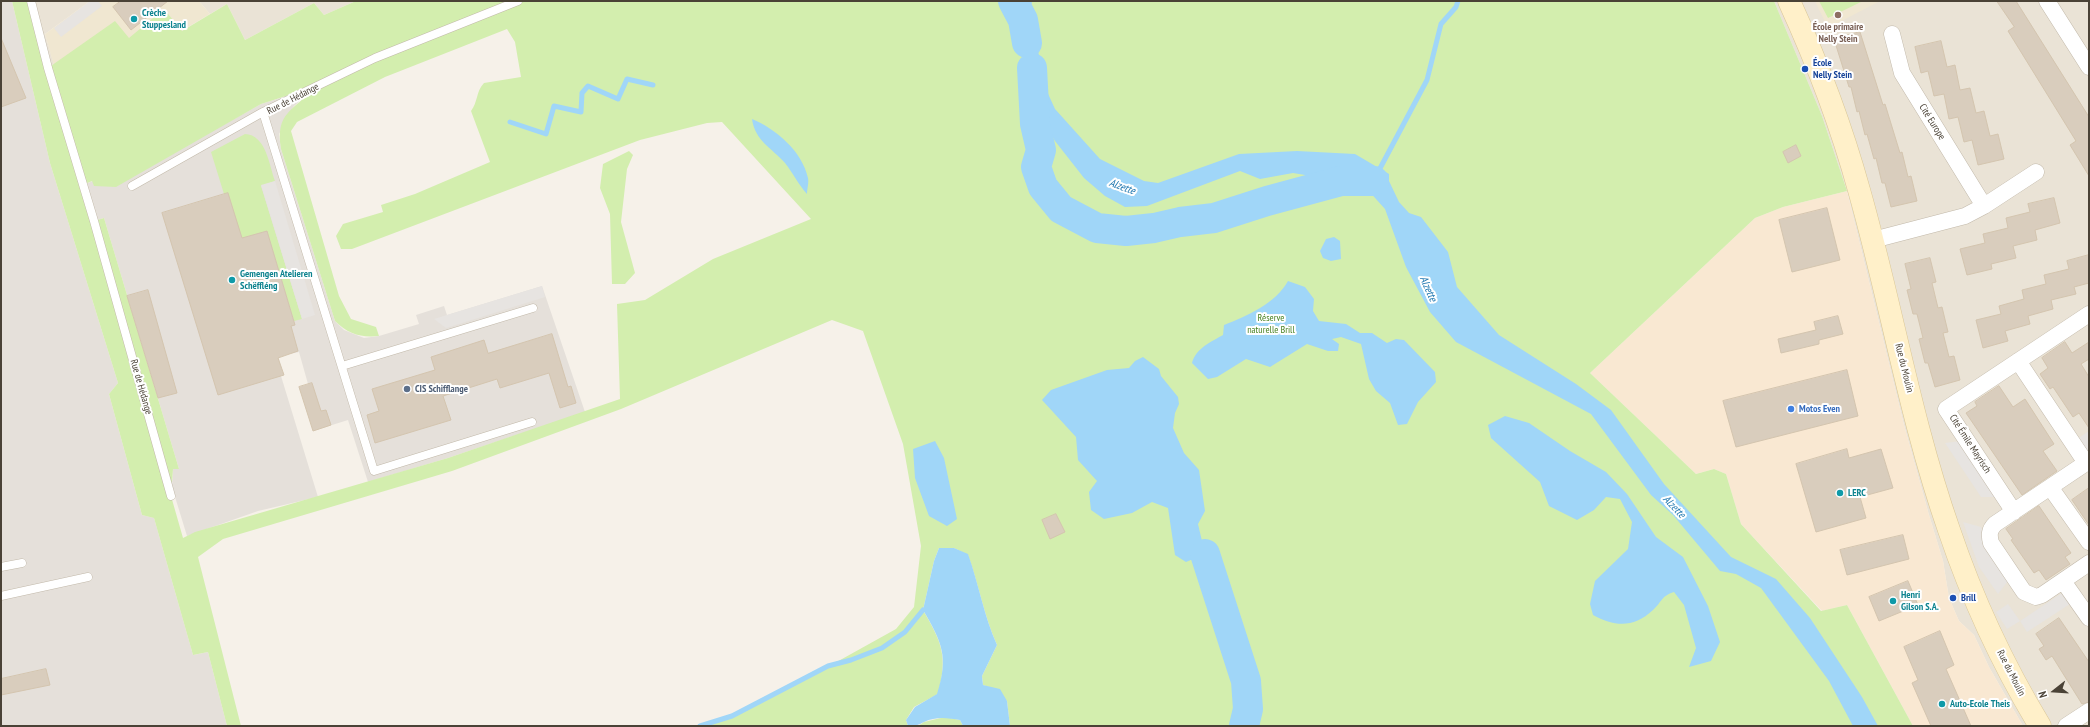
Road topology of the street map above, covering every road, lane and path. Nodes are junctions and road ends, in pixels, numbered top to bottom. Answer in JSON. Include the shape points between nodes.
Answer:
{"nodes":[{"id":1,"x":31,"y":1,"type":"edge"},
{"id":2,"x":518,"y":1,"type":"edge"},
{"id":3,"x":1789,"y":1,"type":"edge"},
{"id":4,"x":2047,"y":1,"type":"edge"},
{"id":5,"x":1892,"y":34,"type":"dead end"},
{"id":6,"x":2089,"y":67,"type":"edge"},
{"id":7,"x":263,"y":112,"type":"junction"},
{"id":8,"x":2036,"y":172,"type":"dead end"},
{"id":9,"x":132,"y":186,"type":"dead end"},
{"id":10,"x":1984,"y":206,"type":"junction"},
{"id":11,"x":1873,"y":240,"type":"junction"},
{"id":12,"x":532,"y":308,"type":"dead end"},
{"id":13,"x":2087,"y":320,"type":"edge"},
{"id":14,"x":2018,"y":361,"type":"junction"},
{"id":15,"x":342,"y":366,"type":"junction"},
{"id":16,"x":532,"y":422,"type":"dead end"},
{"id":17,"x":2088,"y":462,"type":"edge"},
{"id":18,"x":2050,"y":487,"type":"junction"},
{"id":19,"x":171,"y":496,"type":"dead end"},
{"id":20,"x":2014,"y":512,"type":"junction"},
{"id":21,"x":2089,"y":542,"type":"edge"},
{"id":22,"x":22,"y":563,"type":"dead end"},
{"id":23,"x":2089,"y":563,"type":"edge"},
{"id":24,"x":1,"y":567,"type":"edge"},
{"id":25,"x":88,"y":577,"type":"dead end"},
{"id":26,"x":2063,"y":581,"type":"junction"},
{"id":27,"x":1,"y":596,"type":"edge"},
{"id":28,"x":2089,"y":618,"type":"edge"},
{"id":29,"x":2089,"y":710,"type":"edge"},
{"id":30,"x":2040,"y":726,"type":"edge"},
{"id":31,"x":2066,"y":726,"type":"edge"}],
"edges":[{"from":1,"to":19,"type":"lane","name":"Rue de Hédange","via":[[46,63],[94,221]]},
{"from":2,"to":7,"type":"lane","name":"Rue de Hédange","via":[[375,58]]},
{"from":3,"to":11,"type":"main road","name":"Rue du Moulin","via":[[1835,112]]},
{"from":4,"to":6,"type":"street"},
{"from":5,"to":10,"type":"street","name":"Cité Europe","via":[[1902,73]]},
{"from":7,"to":9,"type":"lane"},
{"from":7,"to":15,"type":"lane","name":"Rue de Hédange"},
{"from":8,"to":10,"type":"street"},
{"from":10,"to":11,"type":"street","via":[[1959,218]]},
{"from":11,"to":30,"type":"main road","name":"Rue du Moulin","via":[[1909,392],[1948,528],[2001,655]]},
{"from":12,"to":15,"type":"lane"},
{"from":13,"to":14,"type":"street","name":"Cité Émile Mayrisch"},
{"from":14,"to":17,"type":"street"},
{"from":14,"to":20,"type":"street","name":"Cité Émile Mayrisch","via":[[1946,409]]},
{"from":15,"to":16,"type":"lane","name":"Rue de Hédange","via":[[374,471]]},
{"from":17,"to":18,"type":"street"},
{"from":18,"to":20,"type":"street"},
{"from":18,"to":21,"type":"street"},
{"from":20,"to":26,"type":"street","via":[[1995,524],[1990,529],[1989,536],[1991,543],[2024,592],[2036,597]]},
{"from":22,"to":24,"type":"lane"},
{"from":23,"to":26,"type":"street"},
{"from":25,"to":27,"type":"lane"},
{"from":26,"to":28,"type":"street"},
{"from":29,"to":31,"type":"street"}]}
